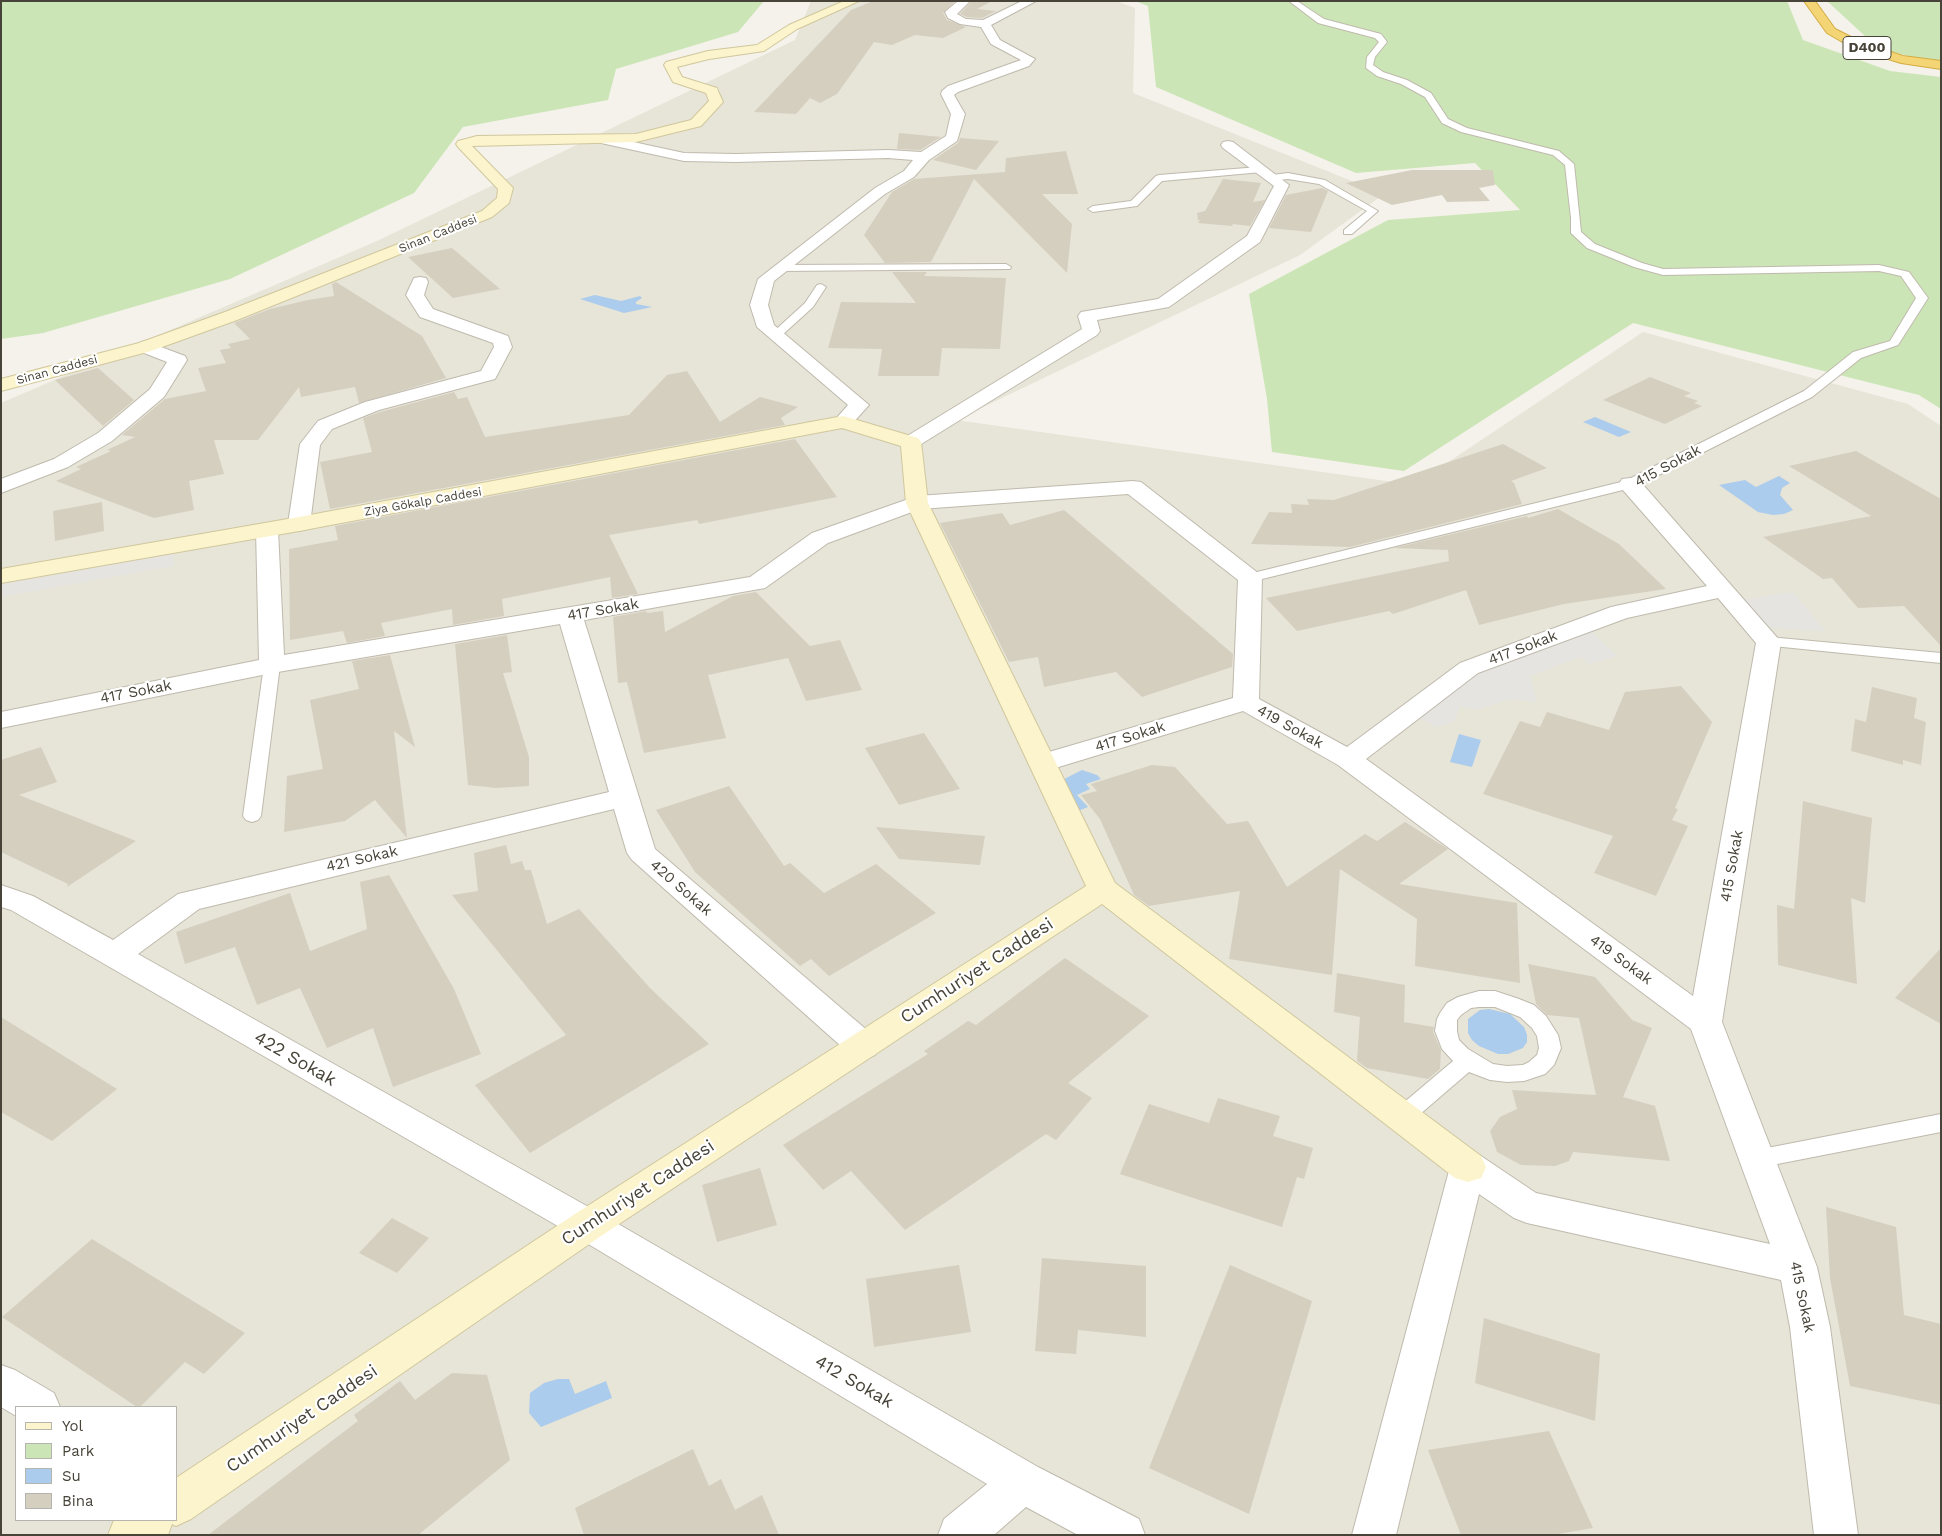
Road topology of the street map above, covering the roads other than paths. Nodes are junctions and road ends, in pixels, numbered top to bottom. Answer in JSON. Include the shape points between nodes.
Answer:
{"nodes":[{"id":1,"x":854,"y":1,"type":"edge"},
{"id":2,"x":965,"y":1,"type":"edge"},
{"id":3,"x":1032,"y":1,"type":"edge"},
{"id":4,"x":1292,"y":1,"type":"edge"},
{"id":5,"x":1809,"y":1,"type":"edge"},
{"id":6,"x":985,"y":24,"type":"junction"},
{"id":7,"x":1941,"y":65,"type":"edge"},
{"id":8,"x":601,"y":139,"type":"junction"},
{"id":9,"x":1228,"y":145,"type":"dead end"},
{"id":10,"x":924,"y":158,"type":"junction"},
{"id":11,"x":1265,"y":174,"type":"junction"},
{"id":12,"x":1093,"y":209,"type":"dead end"},
{"id":13,"x":1348,"y":232,"type":"dead end"},
{"id":14,"x":1006,"y":267,"type":"dead end"},
{"id":15,"x":780,"y":268,"type":"junction"},
{"id":16,"x":420,"y":282,"type":"dead end"},
{"id":17,"x":821,"y":286,"type":"dead end"},
{"id":18,"x":776,"y":335,"type":"junction"},
{"id":19,"x":145,"y":346,"type":"junction"},
{"id":20,"x":1,"y":385,"type":"edge"},
{"id":21,"x":843,"y":422,"type":"junction"},
{"id":22,"x":911,"y":442,"type":"junction"},
{"id":23,"x":1630,"y":484,"type":"junction"},
{"id":24,"x":1,"y":488,"type":"edge"},
{"id":25,"x":917,"y":502,"type":"junction"},
{"id":26,"x":299,"y":524,"type":"junction"},
{"id":27,"x":267,"y":530,"type":"junction"},
{"id":28,"x":1,"y":576,"type":"edge"},
{"id":29,"x":1250,"y":578,"type":"junction"},
{"id":30,"x":1723,"y":590,"type":"junction"},
{"id":31,"x":570,"y":616,"type":"junction"},
{"id":32,"x":1769,"y":642,"type":"junction"},
{"id":33,"x":1941,"y":658,"type":"edge"},
{"id":34,"x":272,"y":665,"type":"junction"},
{"id":35,"x":1246,"y":702,"type":"junction"},
{"id":36,"x":1,"y":720,"type":"edge"},
{"id":37,"x":1348,"y":759,"type":"junction"},
{"id":38,"x":1042,"y":763,"type":"junction"},
{"id":39,"x":625,"y":797,"type":"junction"},
{"id":40,"x":252,"y":816,"type":"dead end"},
{"id":41,"x":1103,"y":889,"type":"junction"},
{"id":42,"x":8,"y":904,"type":"edge"},
{"id":43,"x":114,"y":956,"type":"junction"},
{"id":44,"x":1705,"y":1022,"type":"junction"},
{"id":45,"x":862,"y":1046,"type":"junction"},
{"id":46,"x":1468,"y":1061,"type":"junction"},
{"id":47,"x":1403,"y":1116,"type":"junction"},
{"id":48,"x":1941,"y":1123,"type":"edge"},
{"id":49,"x":1757,"y":1159,"type":"junction"},
{"id":50,"x":1468,"y":1167,"type":"junction"},
{"id":51,"x":588,"y":1226,"type":"junction"},
{"id":52,"x":1798,"y":1267,"type":"junction"},
{"id":53,"x":1,"y":1384,"type":"edge"},
{"id":54,"x":37,"y":1406,"type":"edge"},
{"id":55,"x":1024,"y":1482,"type":"junction"},
{"id":56,"x":178,"y":1500,"type":"edge"},
{"id":57,"x":149,"y":1521,"type":"edge"},
{"id":58,"x":130,"y":1535,"type":"edge"},
{"id":59,"x":960,"y":1535,"type":"edge"},
{"id":60,"x":1123,"y":1535,"type":"edge"},
{"id":61,"x":1374,"y":1535,"type":"edge"},
{"id":62,"x":1836,"y":1535,"type":"edge"}],
"edges":[{"from":1,"to":8,"type":"street","name":"Sinan Caddesi","via":[[793,27],[760,48],[708,55],[670,66],[676,78],[712,92],[716,102],[696,122],[636,138]]},
{"from":2,"to":6,"type":"street","via":[[950,12],[952,16],[964,22]]},
{"from":3,"to":6,"type":"street"},
{"from":4,"to":23,"type":"lane","name":"415 Sokak","via":[[1321,21],[1378,36],[1383,42],[1371,57],[1369,66],[1428,95],[1445,121],[1464,130],[1556,154],[1569,164],[1576,233],[1590,246],[1663,272],[1879,268],[1905,274],[1922,298],[1894,343],[1857,355],[1808,394]]},
{"from":5,"to":7,"type":"highway","number":"D400","via":[[1831,31],[1857,45],[1901,59]]},
{"from":6,"to":10,"type":"street","via":[[995,42],[1028,59],[1026,63],[947,94],[958,114],[952,138]]},
{"from":8,"to":10,"type":"street","via":[[684,157],[888,154]]},
{"from":8,"to":19,"type":"street","name":"Sinan Caddesi","via":[[477,140],[463,144],[506,188],[504,200],[487,214],[231,316]]},
{"from":9,"to":11,"type":"street"},
{"from":10,"to":15,"type":"street","via":[[909,174],[880,191]]},
{"from":11,"to":12,"type":"lane","via":[[1159,178],[1134,204]]},
{"from":11,"to":13,"type":"lane","via":[[1322,182],[1373,211]]},
{"from":11,"to":22,"type":"street","via":[[1282,185],[1254,239],[1163,303],[1087,316],[1091,331]]},
{"from":14,"to":15,"type":"lane"},
{"from":15,"to":18,"type":"street","via":[[766,279],[759,304],[766,327]]},
{"from":16,"to":26,"type":"street","via":[[416,295],[426,313],[502,340],[503,347],[488,375],[372,406],[325,425],[310,444]]},
{"from":17,"to":18,"type":"lane","via":[[809,305]]},
{"from":18,"to":21,"type":"street","via":[[858,405]]},
{"from":19,"to":20,"type":"street","name":"Sinan Caddesi"},
{"from":19,"to":24,"type":"street","via":[[178,360],[157,393],[105,437],[61,463]]},
{"from":21,"to":22,"type":"street"},
{"from":21,"to":26,"type":"street","name":"Ziya Gökalp Caddesi"},
{"from":22,"to":25,"type":"street"},
{"from":23,"to":29,"type":"lane"},
{"from":23,"to":30,"type":"street","name":"415 Sokak"},
{"from":25,"to":29,"type":"street","via":[[1133,487]]},
{"from":25,"to":31,"type":"street","name":"417 Sokak","via":[[820,538],[757,583]]},
{"from":25,"to":38,"type":"street"},
{"from":26,"to":27,"type":"street","name":"Ziya Gökalp Caddesi"},
{"from":27,"to":28,"type":"street","name":"Ziya Gökalp Caddesi"},
{"from":27,"to":34,"type":"street"},
{"from":29,"to":35,"type":"street","name":"419 Sokak"},
{"from":30,"to":32,"type":"street","name":"415 Sokak"},
{"from":30,"to":37,"type":"street","name":"417 Sokak","via":[[1620,612],[1469,668]]},
{"from":31,"to":34,"type":"street","name":"417 Sokak"},
{"from":31,"to":39,"type":"street","name":"420 Sokak"},
{"from":32,"to":33,"type":"lane"},
{"from":32,"to":44,"type":"street","name":"415 Sokak"},
{"from":34,"to":36,"type":"street","name":"417 Sokak"},
{"from":34,"to":40,"type":"lane"},
{"from":35,"to":37,"type":"street","name":"419 Sokak"},
{"from":35,"to":38,"type":"street","name":"417 Sokak"},
{"from":37,"to":44,"type":"street","name":"419 Sokak"},
{"from":38,"to":41,"type":"street"},
{"from":39,"to":43,"type":"street","name":"421 Sokak","via":[[189,901]]},
{"from":39,"to":45,"type":"street","name":"420 Sokak","via":[[642,853]]},
{"from":41,"to":45,"type":"street","name":"Cumhuriyet Caddesi"},
{"from":41,"to":47,"type":"street"},
{"from":42,"to":43,"type":"street","name":"422 Sokak"},
{"from":43,"to":51,"type":"street","name":"422 Sokak"},
{"from":44,"to":49,"type":"street","name":"415 Sokak"},
{"from":45,"to":51,"type":"street","name":"Cumhuriyet Caddesi"},
{"from":46,"to":46,"type":"lane","via":[[1490,1072],[1524,1074],[1546,1059],[1550,1048],[1547,1034],[1527,1011],[1512,1004],[1487,999],[1465,1002],[1450,1014],[1446,1031],[1450,1043]]},
{"from":46,"to":47,"type":"lane"},
{"from":47,"to":50,"type":"street"},
{"from":48,"to":49,"type":"lane"},
{"from":49,"to":52,"type":"street","name":"415 Sokak"},
{"from":50,"to":52,"type":"street","via":[[1527,1207]]},
{"from":50,"to":61,"type":"street"},
{"from":51,"to":55,"type":"street","name":"412 Sokak"},
{"from":51,"to":56,"type":"street","name":"Cumhuriyet Caddesi"},
{"from":52,"to":62,"type":"street","name":"415 Sokak","via":[[1810,1327]]},
{"from":53,"to":54,"type":"street"},
{"from":55,"to":59,"type":"street"},
{"from":55,"to":60,"type":"street","name":"412 Sokak"},
{"from":57,"to":58,"type":"street","name":"Cumhuriyet Caddesi"}]}
